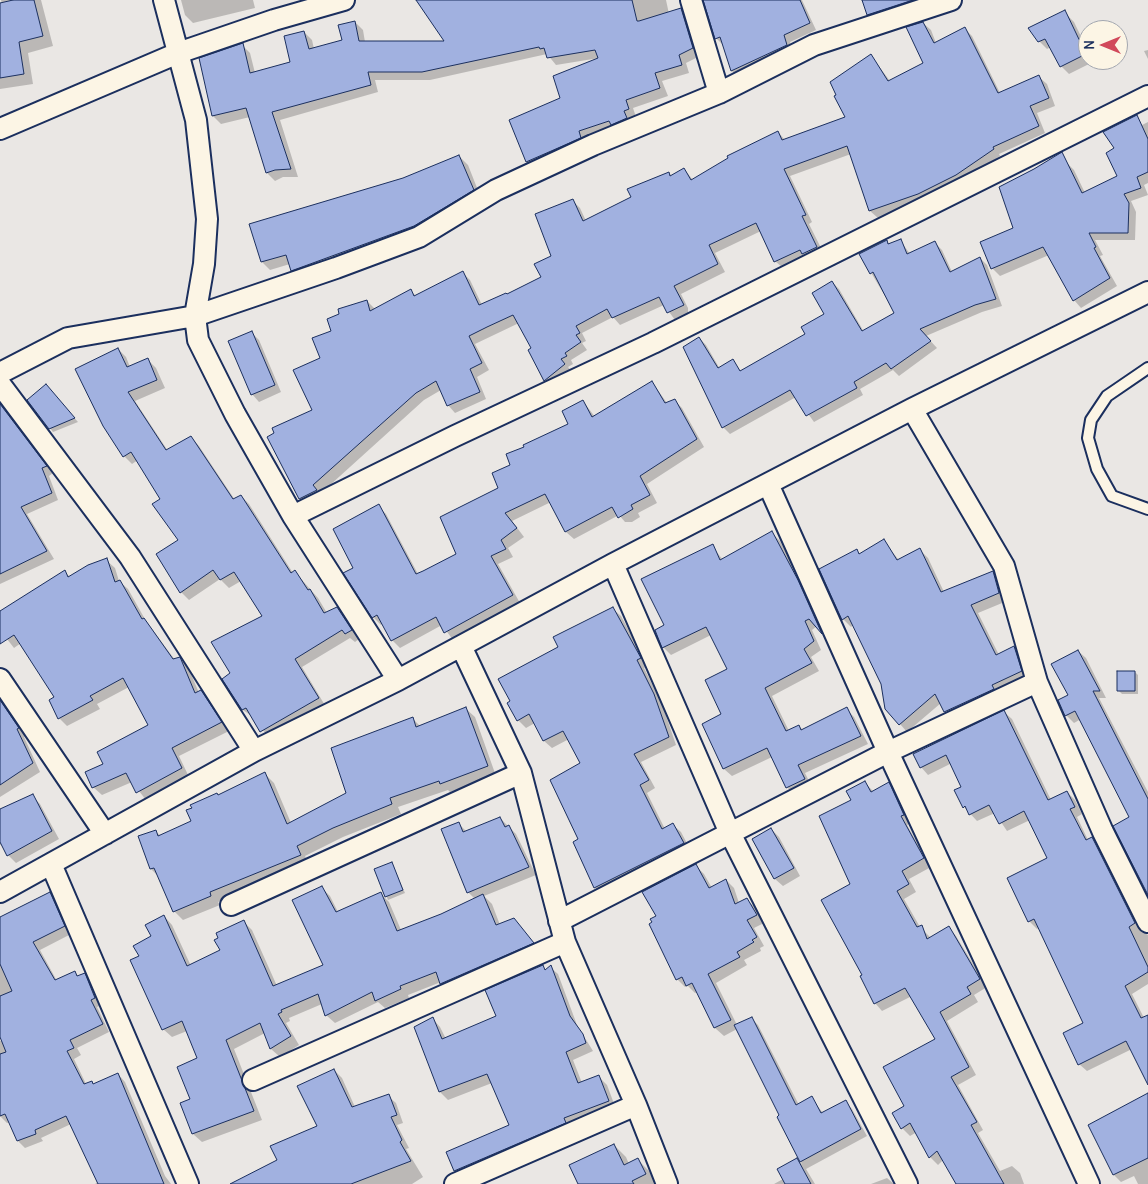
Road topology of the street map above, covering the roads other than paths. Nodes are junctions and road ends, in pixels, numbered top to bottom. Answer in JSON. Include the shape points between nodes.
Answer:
{"nodes":[{"id":1,"x":164,"y":0,"type":"edge"},
{"id":2,"x":344,"y":0,"type":"edge"},
{"id":3,"x":691,"y":0,"type":"edge"},
{"id":4,"x":951,"y":0,"type":"edge"},
{"id":5,"x":178,"y":53,"type":"junction"},
{"id":6,"x":719,"y":93,"type":"junction"},
{"id":7,"x":1148,"y":96,"type":"edge"},
{"id":8,"x":0,"y":129,"type":"edge"},
{"id":9,"x":1148,"y":292,"type":"edge"},
{"id":10,"x":195,"y":316,"type":"junction"},
{"id":11,"x":1148,"y":368,"type":"edge"},
{"id":12,"x":0,"y":373,"type":"edge"},
{"id":13,"x":0,"y":384,"type":"edge"},
{"id":14,"x":912,"y":409,"type":"junction"},
{"id":15,"x":768,"y":484,"type":"junction"},
{"id":16,"x":1148,"y":509,"type":"edge"},
{"id":17,"x":293,"y":516,"type":"junction"},
{"id":18,"x":613,"y":564,"type":"junction"},
{"id":19,"x":461,"y":646,"type":"junction"},
{"id":20,"x":0,"y":679,"type":"edge"},
{"id":21,"x":398,"y":680,"type":"junction"},
{"id":22,"x":1037,"y":682,"type":"junction"},
{"id":23,"x":254,"y":750,"type":"junction"},
{"id":24,"x":888,"y":752,"type":"junction"},
{"id":25,"x":521,"y":773,"type":"junction"},
{"id":26,"x":729,"y":831,"type":"junction"},
{"id":27,"x":104,"y":834,"type":"junction"},
{"id":28,"x":51,"y":864,"type":"junction"},
{"id":29,"x":0,"y":892,"type":"edge"},
{"id":30,"x":232,"y":905,"type":"dead end"},
{"id":31,"x":559,"y":921,"type":"junction"},
{"id":32,"x":1148,"y":922,"type":"edge"},
{"id":33,"x":566,"y":942,"type":"junction"},
{"id":34,"x":253,"y":1080,"type":"dead end"},
{"id":35,"x":636,"y":1104,"type":"junction"},
{"id":36,"x":188,"y":1184,"type":"edge"},
{"id":37,"x":456,"y":1184,"type":"edge"},
{"id":38,"x":668,"y":1184,"type":"edge"},
{"id":39,"x":907,"y":1184,"type":"edge"},
{"id":40,"x":1089,"y":1184,"type":"edge"}],
"edges":[{"from":1,"to":5,"type":"street"},
{"from":2,"to":5,"type":"street"},
{"from":3,"to":6,"type":"street"},
{"from":4,"to":6,"type":"street","via":[[814,45]]},
{"from":5,"to":8,"type":"street"},
{"from":5,"to":10,"type":"street","via":[[196,120],[207,219],[204,264]]},
{"from":6,"to":10,"type":"street","via":[[593,145],[496,190],[419,237]]},
{"from":7,"to":17,"type":"street","via":[[653,343]]},
{"from":9,"to":14,"type":"street"},
{"from":10,"to":12,"type":"street","via":[[68,338]]},
{"from":10,"to":17,"type":"street","via":[[198,340],[209,364]]},
{"from":11,"to":16,"type":"lane","via":[[1107,396],[1091,420],[1088,438],[1097,469],[1112,496]]},
{"from":13,"to":23,"type":"street","via":[[130,557]]},
{"from":14,"to":15,"type":"street"},
{"from":14,"to":22,"type":"street","via":[[1004,566]]},
{"from":15,"to":18,"type":"street"},
{"from":15,"to":24,"type":"street"},
{"from":17,"to":21,"type":"street"},
{"from":18,"to":19,"type":"street"},
{"from":18,"to":26,"type":"street"},
{"from":19,"to":21,"type":"street"},
{"from":19,"to":25,"type":"street"},
{"from":20,"to":27,"type":"street"},
{"from":21,"to":23,"type":"street"},
{"from":22,"to":24,"type":"street"},
{"from":22,"to":32,"type":"street","via":[[1103,832]]},
{"from":23,"to":27,"type":"street"},
{"from":24,"to":26,"type":"street"},
{"from":24,"to":40,"type":"street"},
{"from":25,"to":30,"type":"street"},
{"from":25,"to":31,"type":"street"},
{"from":26,"to":31,"type":"street"},
{"from":26,"to":39,"type":"street"},
{"from":27,"to":28,"type":"street"},
{"from":28,"to":29,"type":"street"},
{"from":28,"to":36,"type":"street"},
{"from":31,"to":33,"type":"street"},
{"from":33,"to":34,"type":"street"},
{"from":33,"to":35,"type":"street"},
{"from":35,"to":37,"type":"street"},
{"from":35,"to":38,"type":"street"}]}
